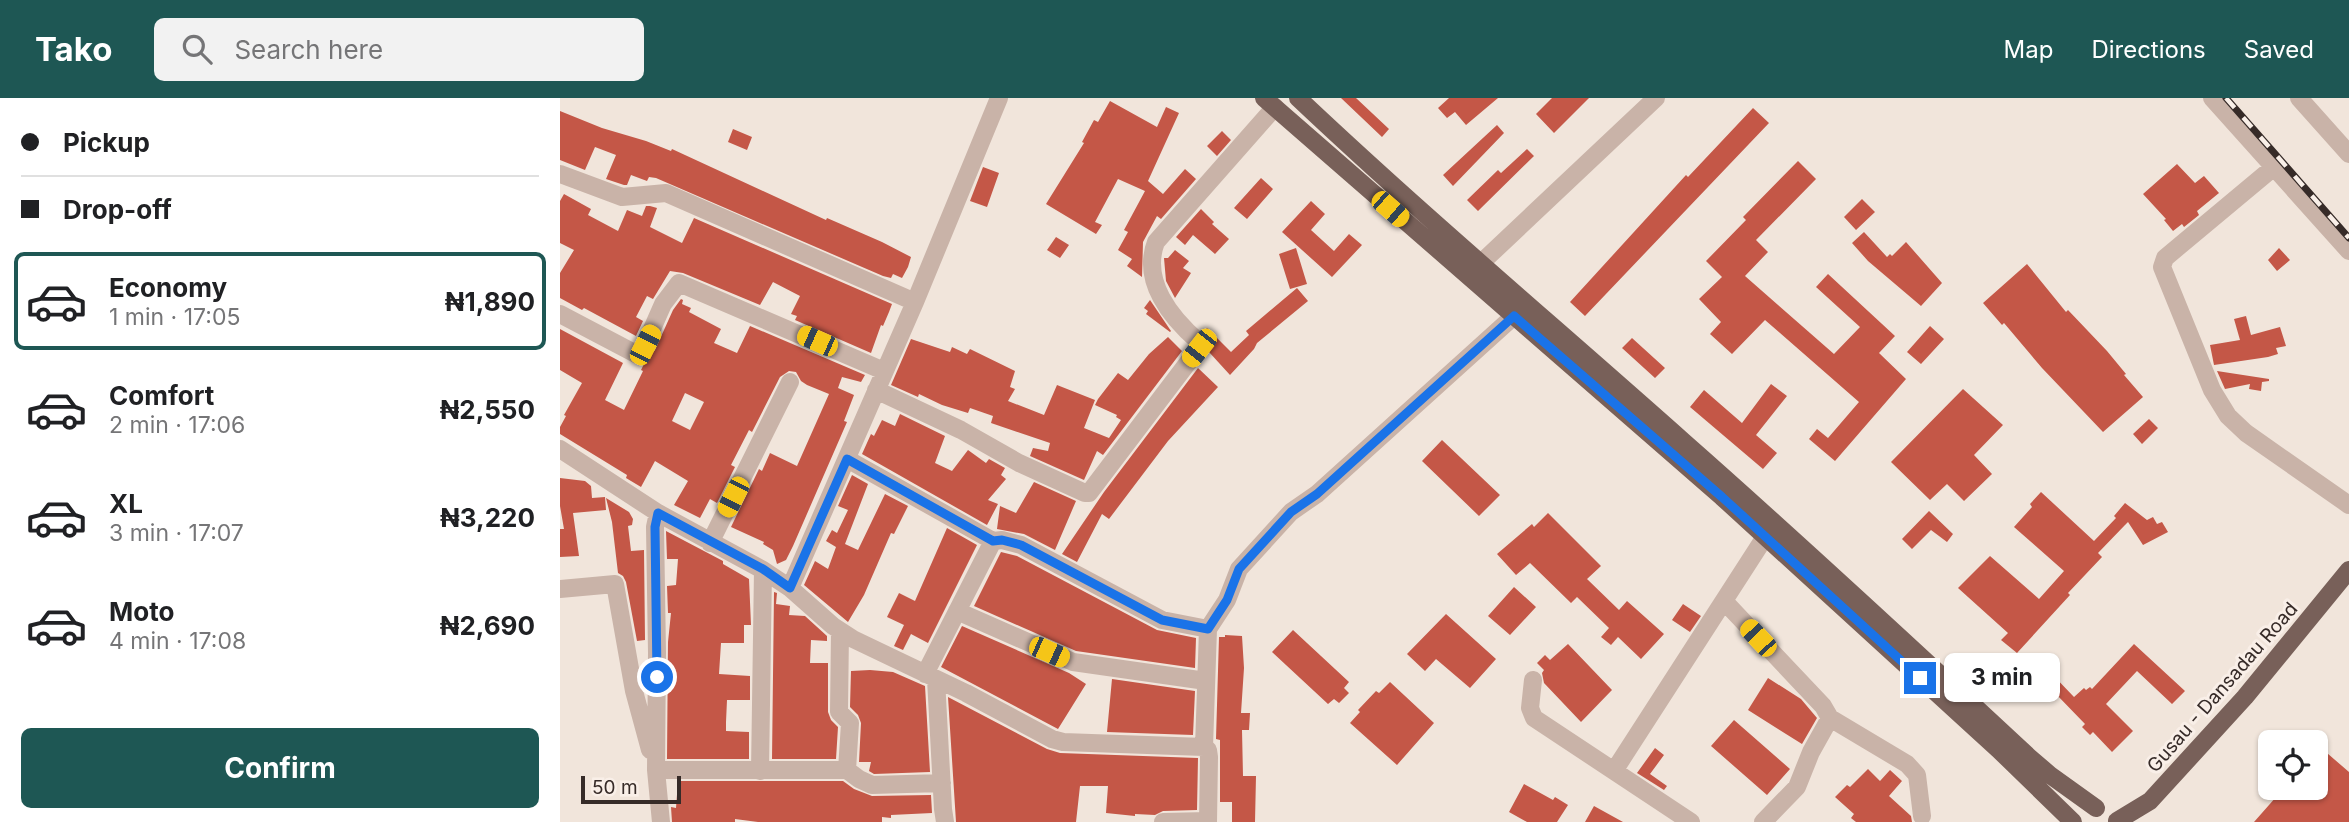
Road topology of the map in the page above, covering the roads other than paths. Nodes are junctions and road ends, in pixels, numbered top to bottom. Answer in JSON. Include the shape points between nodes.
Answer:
{"nodes":[{"id":1,"x":999,"y":98,"type":"edge"},
{"id":2,"x":1298,"y":98,"type":"edge"},
{"id":3,"x":1656,"y":98,"type":"edge"},
{"id":4,"x":2212,"y":98,"type":"edge"},
{"id":5,"x":2299,"y":98,"type":"edge"},
{"id":6,"x":1270,"y":103,"type":"edge"},
{"id":7,"x":2349,"y":154,"type":"edge"},
{"id":8,"x":2274,"y":167,"type":"junction"},
{"id":9,"x":560,"y":174,"type":"edge"},
{"id":10,"x":2349,"y":251,"type":"edge"},
{"id":11,"x":1481,"y":262,"type":"junction"},
{"id":12,"x":915,"y":302,"type":"junction"},
{"id":13,"x":560,"y":314,"type":"edge"},
{"id":14,"x":1514,"y":316,"type":"junction"},
{"id":15,"x":884,"y":371,"type":"junction"},
{"id":16,"x":790,"y":382,"type":"dead end"},
{"id":17,"x":876,"y":390,"type":"junction"},
{"id":18,"x":560,"y":449,"type":"edge"},
{"id":19,"x":847,"y":459,"type":"junction"},
{"id":20,"x":2349,"y":505,"type":"edge"},
{"id":21,"x":658,"y":513,"type":"junction"},
{"id":22,"x":1765,"y":537,"type":"junction"},
{"id":23,"x":993,"y":541,"type":"junction"},
{"id":24,"x":710,"y":542,"type":"junction"},
{"id":25,"x":763,"y":569,"type":"junction"},
{"id":26,"x":2349,"y":570,"type":"edge"},
{"id":27,"x":790,"y":588,"type":"junction"},
{"id":28,"x":560,"y":589,"type":"edge"},
{"id":29,"x":1724,"y":601,"type":"junction"},
{"id":30,"x":957,"y":611,"type":"junction"},
{"id":31,"x":1208,"y":629,"type":"junction"},
{"id":32,"x":840,"y":631,"type":"junction"},
{"id":33,"x":931,"y":677,"type":"junction"},
{"id":34,"x":1532,"y":680,"type":"dead end"},
{"id":35,"x":1206,"y":681,"type":"junction"},
{"id":36,"x":1830,"y":718,"type":"junction"},
{"id":37,"x":1204,"y":747,"type":"junction"},
{"id":38,"x":656,"y":770,"type":"junction"},
{"id":39,"x":847,"y":770,"type":"junction"},
{"id":40,"x":760,"y":771,"type":"junction"},
{"id":41,"x":1614,"y":771,"type":"junction"},
{"id":42,"x":942,"y":783,"type":"junction"},
{"id":43,"x":2096,"y":808,"type":"junction"},
{"id":44,"x":1922,"y":816,"type":"dead end"},
{"id":45,"x":2117,"y":821,"type":"edge"},
{"id":46,"x":661,"y":822,"type":"edge"},
{"id":47,"x":945,"y":822,"type":"edge"},
{"id":48,"x":1163,"y":822,"type":"edge"},
{"id":49,"x":1208,"y":822,"type":"edge"},
{"id":50,"x":1690,"y":822,"type":"edge"},
{"id":51,"x":1763,"y":822,"type":"edge"},
{"id":52,"x":2075,"y":822,"type":"edge"}],
"edges":[{"from":1,"to":12,"type":"street"},
{"from":2,"to":11,"type":"main road","via":[[1394,189]]},
{"from":3,"to":11,"type":"street"},
{"from":4,"to":8,"type":"street"},
{"from":5,"to":7,"type":"street"},
{"from":6,"to":14,"type":"main road"},
{"from":6,"to":17,"type":"street","via":[[1156,242],[1150,267],[1154,284],[1199,348],[1089,493]]},
{"from":8,"to":10,"type":"street"},
{"from":8,"to":20,"type":"street","via":[[2165,258],[2162,267],[2212,390],[2228,416]]},
{"from":9,"to":12,"type":"street","via":[[622,197],[666,192]]},
{"from":11,"to":43,"type":"main road","via":[[1800,544],[2029,757]]},
{"from":12,"to":15,"type":"street"},
{"from":13,"to":15,"type":"street","via":[[636,354],[679,283]]},
{"from":14,"to":22,"type":"main road"},
{"from":14,"to":31,"type":"street","via":[[1317,494],[1291,512],[1239,569],[1227,600]]},
{"from":15,"to":17,"type":"street"},
{"from":16,"to":24,"type":"street"},
{"from":17,"to":19,"type":"street"},
{"from":18,"to":21,"type":"street"},
{"from":19,"to":23,"type":"street"},
{"from":19,"to":27,"type":"street"},
{"from":21,"to":24,"type":"street"},
{"from":21,"to":38,"type":"street"},
{"from":22,"to":29,"type":"street"},
{"from":22,"to":52,"type":"main road"},
{"from":23,"to":30,"type":"street"},
{"from":23,"to":31,"type":"street","via":[[1021,545],[1162,620]]},
{"from":24,"to":25,"type":"street"},
{"from":25,"to":27,"type":"street"},
{"from":25,"to":40,"type":"street"},
{"from":26,"to":45,"type":"main road","name":"Gusau - Dansadau Road","via":[[2150,801]]},
{"from":27,"to":32,"type":"street"},
{"from":28,"to":38,"type":"street","via":[[615,584],[634,691]]},
{"from":29,"to":36,"type":"street"},
{"from":29,"to":41,"type":"street"},
{"from":30,"to":33,"type":"street"},
{"from":30,"to":35,"type":"street","via":[[1073,662]]},
{"from":31,"to":35,"type":"street"},
{"from":32,"to":33,"type":"street"},
{"from":32,"to":39,"type":"street","via":[[839,712],[850,723]]},
{"from":33,"to":37,"type":"street","via":[[1063,742]]},
{"from":33,"to":42,"type":"street"},
{"from":34,"to":41,"type":"street","via":[[1534,718]]},
{"from":35,"to":37,"type":"street"},
{"from":36,"to":44,"type":"street","via":[[1907,764],[1917,775]]},
{"from":36,"to":51,"type":"street","via":[[1797,787]]},
{"from":37,"to":49,"type":"street","via":[[1209,757]]},
{"from":38,"to":40,"type":"street"},
{"from":38,"to":46,"type":"street"},
{"from":39,"to":40,"type":"street"},
{"from":39,"to":42,"type":"street","via":[[872,785]]},
{"from":41,"to":50,"type":"street"},
{"from":42,"to":47,"type":"street"},
{"from":43,"to":45,"type":"main road","via":[[2108,810]]},
{"from":43,"to":52,"type":"main road"},
{"from":48,"to":49,"type":"street"}]}
